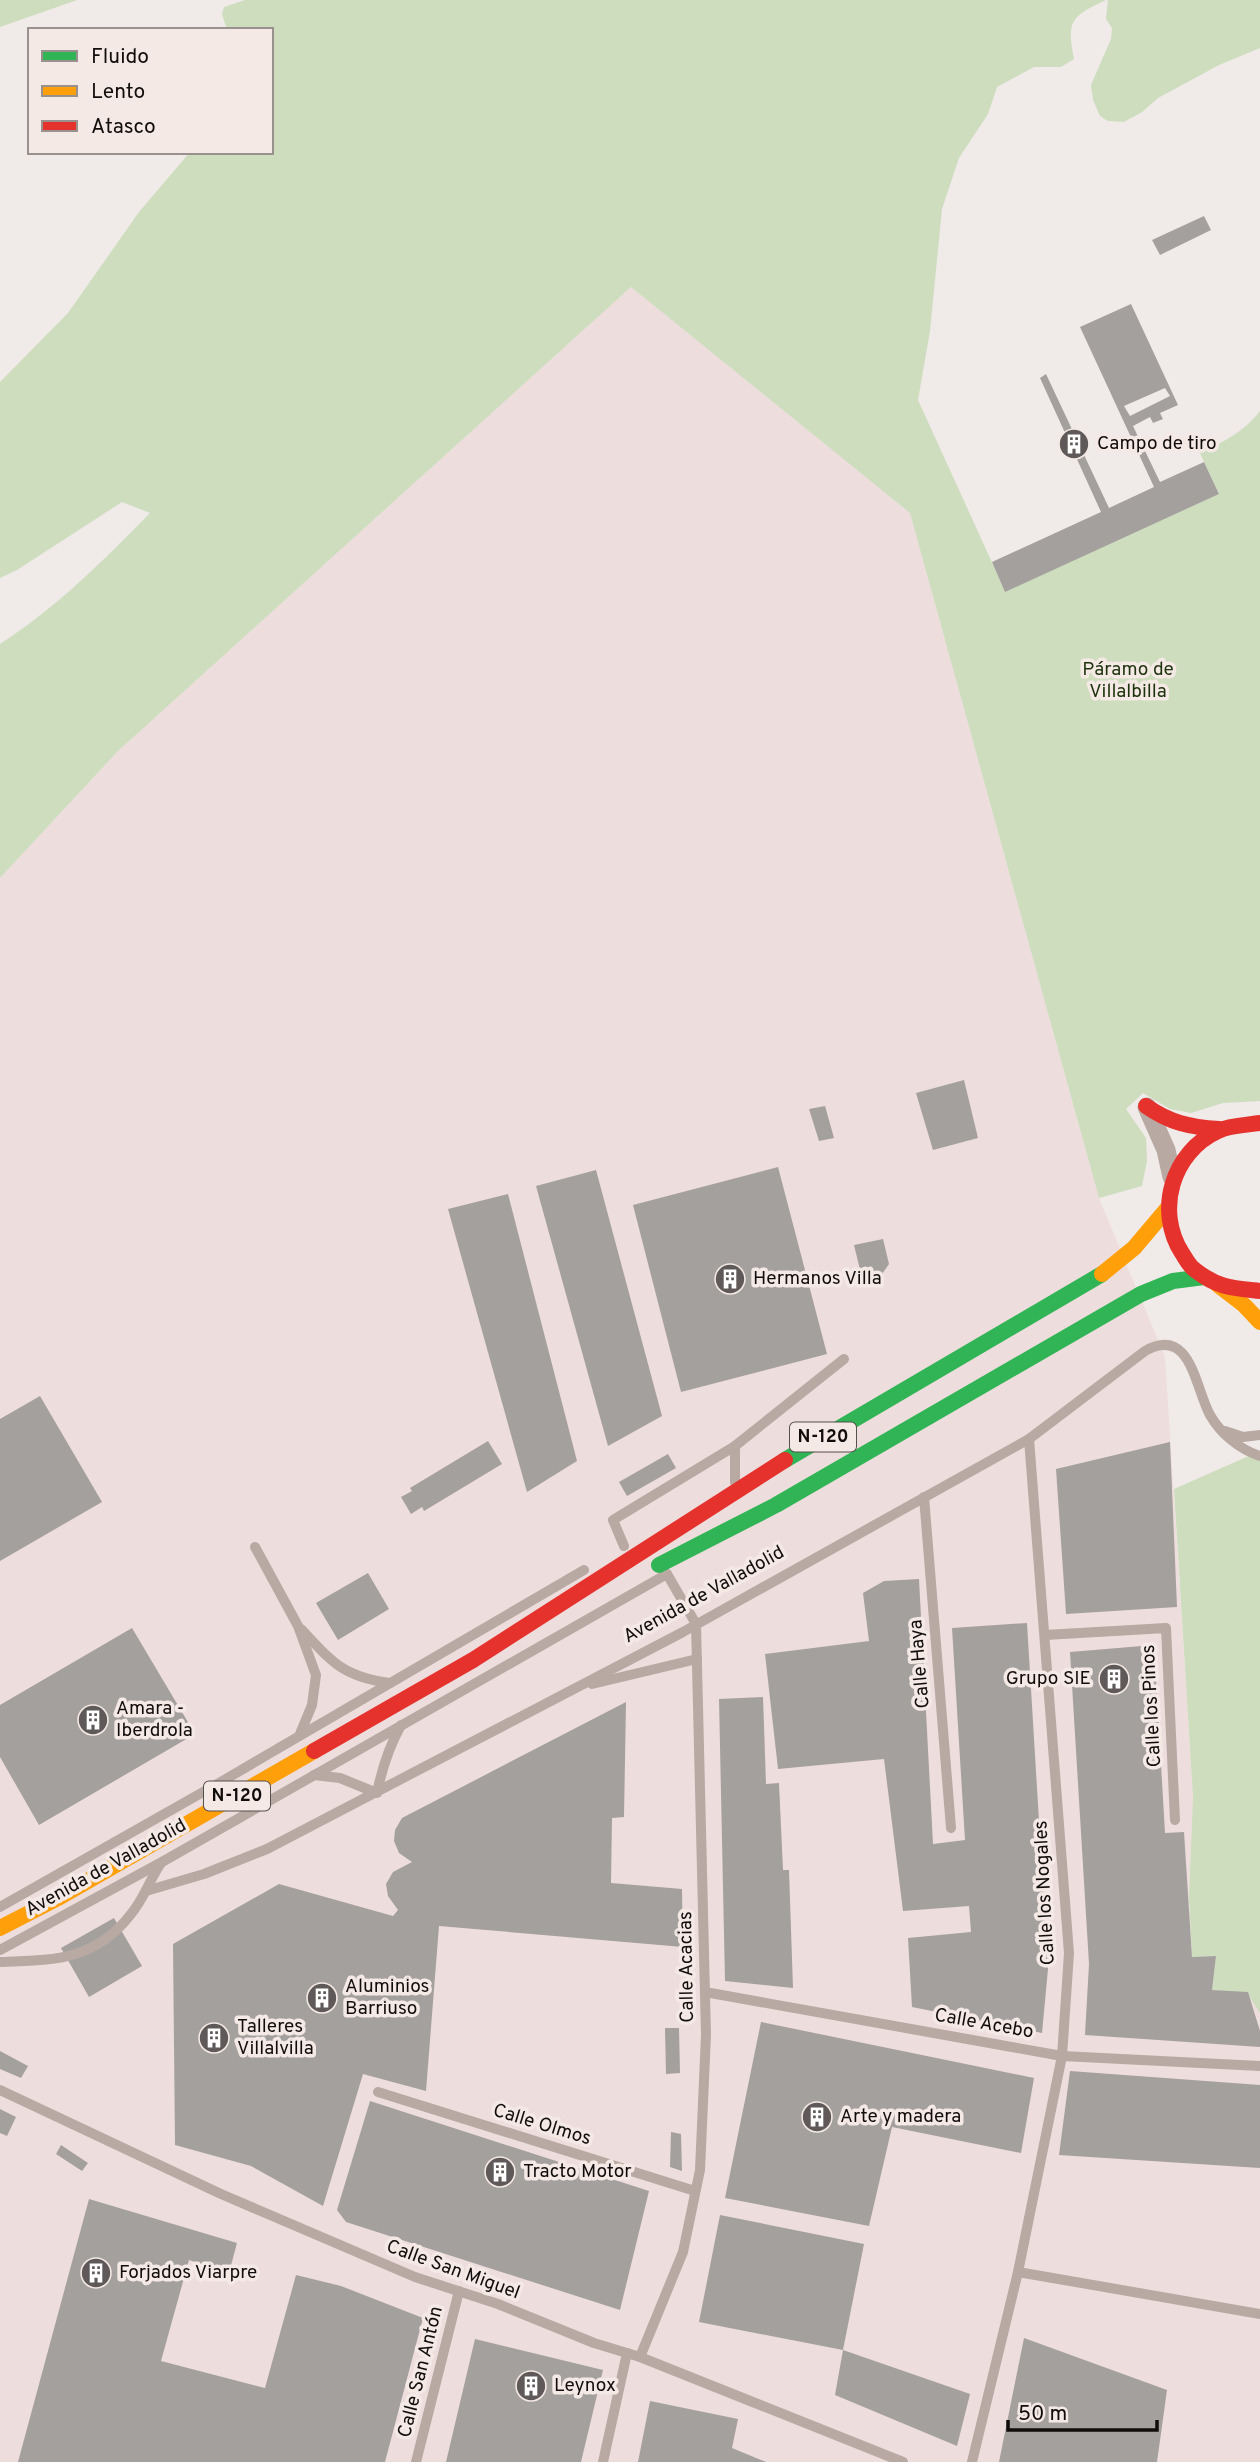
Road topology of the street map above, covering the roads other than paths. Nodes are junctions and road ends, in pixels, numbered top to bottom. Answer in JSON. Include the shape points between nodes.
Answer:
{"nodes":[{"id":1,"x":1146,"y":1106,"type":"joint"},
{"id":2,"x":1260,"y":1123,"type":"edge"},
{"id":3,"x":1219,"y":1129,"type":"junction"},
{"id":4,"x":1172,"y":1177,"type":"junction"},
{"id":5,"x":1167,"y":1209,"type":"junction"},
{"id":6,"x":1211,"y":1281,"type":"junction"},
{"id":7,"x":1260,"y":1291,"type":"edge"},
{"id":8,"x":1260,"y":1322,"type":"edge"},
{"id":9,"x":845,"y":1359,"type":"dead end"},
{"id":10,"x":1221,"y":1430,"type":"junction"},
{"id":11,"x":1260,"y":1435,"type":"edge"},
{"id":12,"x":1029,"y":1439,"type":"junction"},
{"id":13,"x":735,"y":1446,"type":"junction"},
{"id":14,"x":802,"y":1449,"type":"junction"},
{"id":15,"x":1260,"y":1456,"type":"edge"},
{"id":16,"x":735,"y":1482,"type":"junction"},
{"id":17,"x":812,"y":1484,"type":"junction"},
{"id":18,"x":924,"y":1497,"type":"junction"},
{"id":19,"x":680,"y":1514,"type":"dead end"},
{"id":20,"x":635,"y":1540,"type":"dead end"},
{"id":21,"x":624,"y":1546,"type":"junction"},
{"id":22,"x":255,"y":1547,"type":"dead end"},
{"id":23,"x":613,"y":1553,"type":"dead end"},
{"id":24,"x":592,"y":1565,"type":"dead end"},
{"id":25,"x":667,"y":1574,"type":"junction"},
{"id":26,"x":696,"y":1625,"type":"junction"},
{"id":27,"x":298,"y":1626,"type":"junction"},
{"id":28,"x":1045,"y":1635,"type":"junction"},
{"id":29,"x":697,"y":1659,"type":"junction"},
{"id":30,"x":473,"y":1660,"type":"junction"},
{"id":31,"x":390,"y":1683,"type":"junction"},
{"id":32,"x":578,"y":1687,"type":"junction"},
{"id":33,"x":402,"y":1725,"type":"junction"},
{"id":34,"x":300,"y":1734,"type":"junction"},
{"id":35,"x":312,"y":1775,"type":"junction"},
{"id":36,"x":376,"y":1793,"type":"junction"},
{"id":37,"x":1175,"y":1820,"type":"dead end"},
{"id":38,"x":951,"y":1828,"type":"dead end"},
{"id":39,"x":162,"y":1861,"type":"junction"},
{"id":40,"x":146,"y":1891,"type":"junction"},
{"id":41,"x":0,"y":1907,"type":"edge"},
{"id":42,"x":0,"y":1928,"type":"edge"},
{"id":43,"x":0,"y":1950,"type":"edge"},
{"id":44,"x":0,"y":1962,"type":"edge"},
{"id":45,"x":705,"y":1992,"type":"junction"},
{"id":46,"x":1062,"y":2056,"type":"junction"},
{"id":47,"x":1260,"y":2066,"type":"edge"},
{"id":48,"x":0,"y":2090,"type":"edge"},
{"id":49,"x":378,"y":2092,"type":"dead end"},
{"id":50,"x":695,"y":2191,"type":"junction"},
{"id":51,"x":1018,"y":2272,"type":"junction"},
{"id":52,"x":459,"y":2291,"type":"junction"},
{"id":53,"x":1260,"y":2314,"type":"edge"},
{"id":54,"x":627,"y":2353,"type":"junction"},
{"id":55,"x":640,"y":2357,"type":"junction"},
{"id":56,"x":416,"y":2462,"type":"edge"},
{"id":57,"x":603,"y":2462,"type":"edge"},
{"id":58,"x":903,"y":2462,"type":"edge"},
{"id":59,"x":972,"y":2462,"type":"edge"}],
"edges":[{"from":1,"to":3,"type":"main road","via":[[1167,1122]]},
{"from":1,"to":4,"type":"street","via":[[1166,1150]]},
{"from":2,"to":3,"type":"main road","number":"N-120"},
{"from":3,"to":4,"type":"main road","number":"N-120","via":[[1191,1147]]},
{"from":4,"to":5,"type":"main road","number":"N-120"},
{"from":5,"to":6,"type":"main road","number":"N-120","via":[[1176,1246],[1187,1263]]},
{"from":5,"to":14,"type":"main road","number":"N-120","via":[[1146,1239],[1094,1280]]},
{"from":6,"to":7,"type":"main road","number":"N-120","via":[[1244,1292]]},
{"from":6,"to":8,"type":"main road"},
{"from":6,"to":17,"type":"main road","number":"N-120","via":[[1173,1281],[1141,1294]]},
{"from":9,"to":13,"type":"lane"},
{"from":10,"to":11,"type":"lane","via":[[1243,1437]]},
{"from":10,"to":12,"type":"lane","name":"Avenida de Valladolid","via":[[1187,1360],[1170,1344],[1157,1344]]},
{"from":10,"to":15,"type":"lane","name":"Avenida de Valladolid","via":[[1233,1443]]},
{"from":12,"to":18,"type":"lane","name":"Avenida de Valladolid"},
{"from":12,"to":28,"type":"lane","name":"Calle los Nogales"},
{"from":13,"to":16,"type":"lane"},
{"from":13,"to":21,"type":"lane","via":[[613,1520]]},
{"from":14,"to":16,"type":"lane"},
{"from":14,"to":30,"type":"main road","number":"N-120"},
{"from":16,"to":19,"type":"lane"},
{"from":17,"to":25,"type":"lane","name":"Avenida de Valladolid","via":[[760,1521]]},
{"from":17,"to":30,"type":"main road","number":"N-120"},
{"from":18,"to":26,"type":"lane","name":"Avenida de Valladolid"},
{"from":18,"to":38,"type":"lane","name":"Calle Haya"},
{"from":20,"to":21,"type":"lane"},
{"from":21,"to":23,"type":"lane"},
{"from":22,"to":27,"type":"lane"},
{"from":24,"to":31,"type":"lane","name":"Avenida de Valladolid"},
{"from":25,"to":26,"type":"lane","name":"Calle Acacias"},
{"from":25,"to":33,"type":"lane","name":"Avenida de Valladolid"},
{"from":26,"to":29,"type":"lane","name":"Calle Acacias"},
{"from":26,"to":32,"type":"lane","name":"Avenida de Valladolid"},
{"from":27,"to":31,"type":"lane","via":[[336,1666],[368,1680]]},
{"from":27,"to":34,"type":"lane","via":[[316,1675],[312,1705]]},
{"from":28,"to":37,"type":"lane","name":"Calle los Pinos","via":[[1166,1628]]},
{"from":28,"to":46,"type":"lane","name":"Calle los Nogales","via":[[1069,1952]]},
{"from":29,"to":32,"type":"lane"},
{"from":29,"to":45,"type":"lane","name":"Calle Acacias"},
{"from":30,"to":42,"type":"main road","name":"Avenida de Valladolid","number":"N-120"},
{"from":31,"to":34,"type":"lane","name":"Avenida de Valladolid"},
{"from":32,"to":36,"type":"lane","name":"Avenida de Valladolid"},
{"from":33,"to":35,"type":"lane","name":"Avenida de Valladolid"},
{"from":33,"to":36,"type":"lane","via":[[390,1745]]},
{"from":34,"to":41,"type":"lane","name":"Avenida de Valladolid"},
{"from":35,"to":36,"type":"lane","via":[[340,1778]]},
{"from":35,"to":39,"type":"lane","name":"Avenida de Valladolid"},
{"from":36,"to":40,"type":"lane","name":"Avenida de Valladolid","via":[[267,1849]]},
{"from":39,"to":40,"type":"lane"},
{"from":39,"to":43,"type":"lane","name":"Avenida de Valladolid"},
{"from":40,"to":44,"type":"lane","via":[[111,1936],[80,1954],[58,1960]]},
{"from":45,"to":46,"type":"lane","name":"Calle Acebo"},
{"from":45,"to":50,"type":"lane","name":"Calle Acacias","via":[[700,2170]]},
{"from":46,"to":47,"type":"lane","name":"Calle Acebo"},
{"from":46,"to":51,"type":"lane","name":"Calle los Nogales"},
{"from":48,"to":52,"type":"lane","name":"Calle San Miguel","via":[[221,2194],[415,2277]]},
{"from":49,"to":50,"type":"lane","name":"Calle Olmos"},
{"from":50,"to":55,"type":"lane","name":"Calle Acacias","via":[[682,2252]]},
{"from":51,"to":53,"type":"lane"},
{"from":51,"to":59,"type":"lane","name":"Calle los Nogales"},
{"from":52,"to":54,"type":"lane","name":"Calle San Miguel"},
{"from":52,"to":56,"type":"lane","name":"Calle San Antón"},
{"from":54,"to":55,"type":"lane","name":"Calle San Miguel"},
{"from":54,"to":57,"type":"lane"},
{"from":55,"to":58,"type":"lane","name":"Calle San Miguel"}]}
